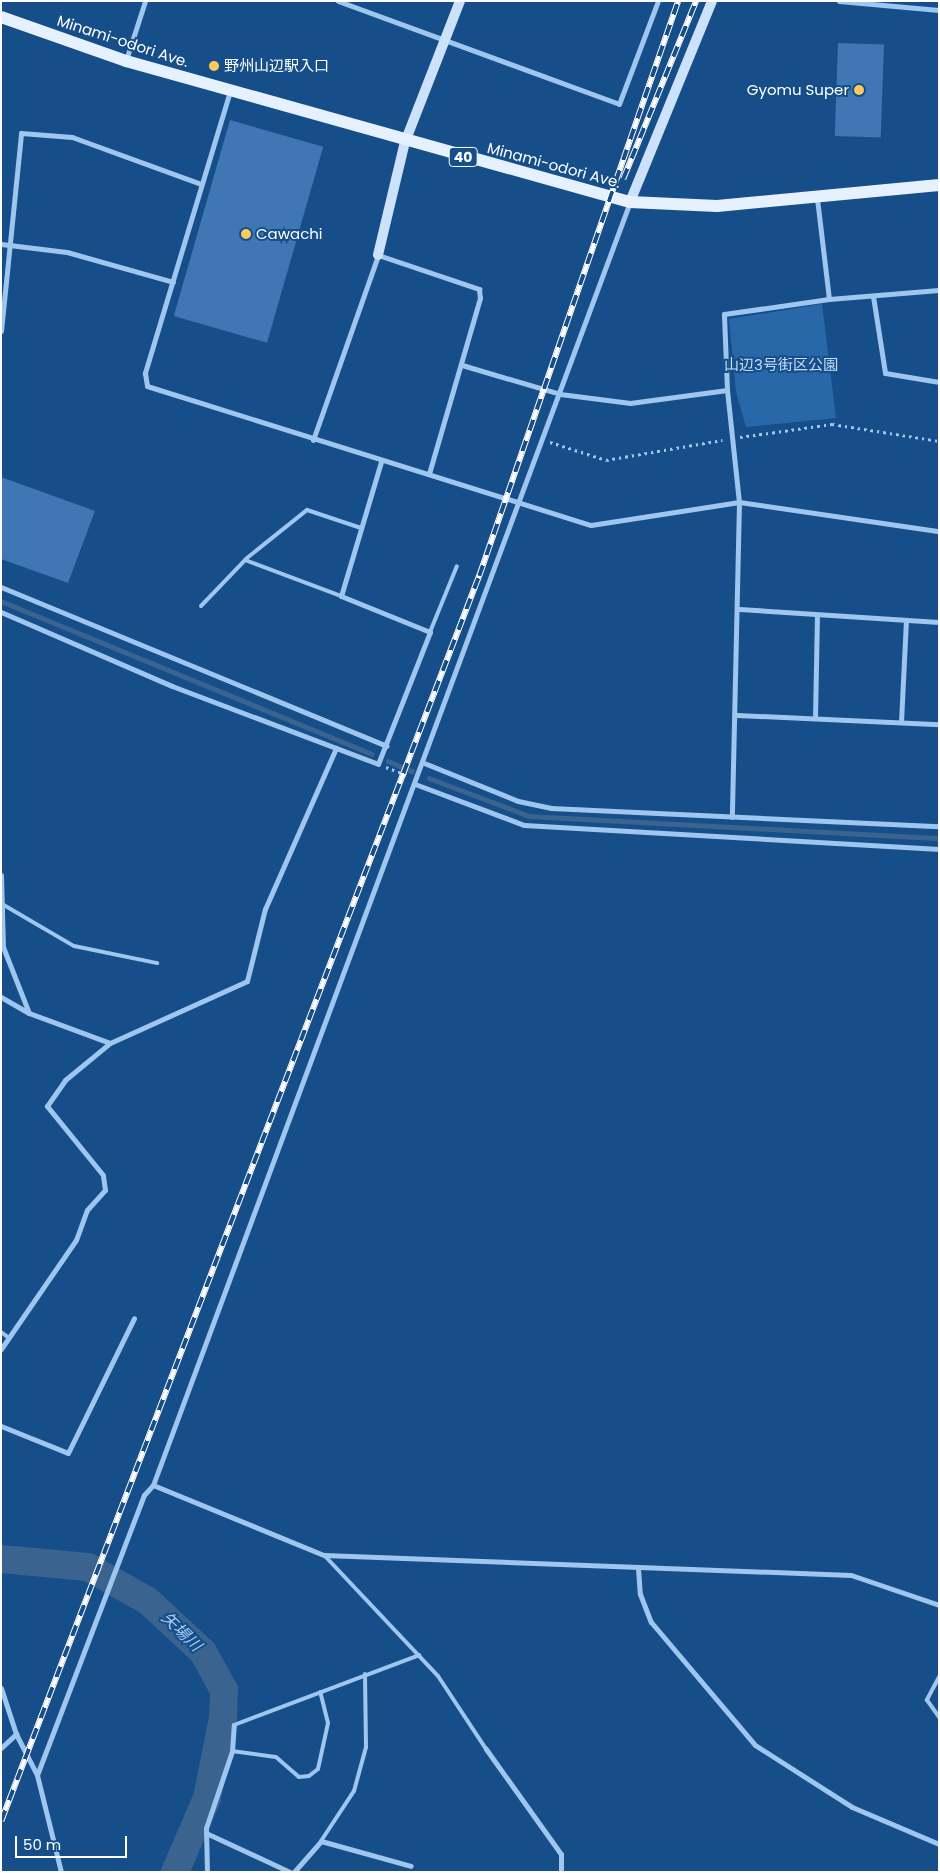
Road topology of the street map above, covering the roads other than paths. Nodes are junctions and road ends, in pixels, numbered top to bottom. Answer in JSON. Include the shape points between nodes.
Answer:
{"nodes":[{"id":1,"x":145,"y":1,"type":"edge"},
{"id":2,"x":339,"y":1,"type":"edge"},
{"id":3,"x":460,"y":1,"type":"edge"},
{"id":4,"x":658,"y":1,"type":"edge"},
{"id":5,"x":712,"y":1,"type":"edge"},
{"id":6,"x":839,"y":1,"type":"edge"},
{"id":7,"x":939,"y":10,"type":"edge"},
{"id":8,"x":1,"y":18,"type":"edge"},
{"id":9,"x":445,"y":38,"type":"junction"},
{"id":10,"x":126,"y":61,"type":"junction"},
{"id":11,"x":230,"y":91,"type":"junction"},
{"id":12,"x":404,"y":142,"type":"junction"},
{"id":13,"x":201,"y":184,"type":"junction"},
{"id":14,"x":939,"y":185,"type":"edge"},
{"id":15,"x":817,"y":198,"type":"junction"},
{"id":16,"x":630,"y":202,"type":"junction"},
{"id":17,"x":1,"y":244,"type":"edge"},
{"id":18,"x":12,"y":246,"type":"junction"},
{"id":19,"x":378,"y":255,"type":"junction"},
{"id":20,"x":173,"y":282,"type":"junction"},
{"id":21,"x":939,"y":290,"type":"edge"},
{"id":22,"x":873,"y":296,"type":"junction"},
{"id":23,"x":829,"y":299,"type":"junction"},
{"id":24,"x":1,"y":331,"type":"edge"},
{"id":25,"x":462,"y":365,"type":"junction"},
{"id":26,"x":939,"y":382,"type":"edge"},
{"id":27,"x":727,"y":390,"type":"junction"},
{"id":28,"x":560,"y":394,"type":"junction"},
{"id":29,"x":313,"y":440,"type":"junction"},
{"id":30,"x":381,"y":462,"type":"junction"},
{"id":31,"x":428,"y":474,"type":"junction"},
{"id":32,"x":739,"y":502,"type":"junction"},
{"id":33,"x":519,"y":504,"type":"junction"},
{"id":34,"x":361,"y":528,"type":"junction"},
{"id":35,"x":939,"y":531,"type":"edge"},
{"id":36,"x":245,"y":560,"type":"junction"},
{"id":37,"x":457,"y":566,"type":"dead end"},
{"id":38,"x":1,"y":587,"type":"edge"},
{"id":39,"x":341,"y":596,"type":"junction"},
{"id":40,"x":201,"y":606,"type":"dead end"},
{"id":41,"x":739,"y":609,"type":"junction"},
{"id":42,"x":1,"y":612,"type":"edge"},
{"id":43,"x":817,"y":615,"type":"junction"},
{"id":44,"x":906,"y":620,"type":"junction"},
{"id":45,"x":939,"y":622,"type":"edge"},
{"id":46,"x":430,"y":632,"type":"junction"},
{"id":47,"x":737,"y":715,"type":"junction"},
{"id":48,"x":815,"y":718,"type":"junction"},
{"id":49,"x":901,"y":722,"type":"junction"},
{"id":50,"x":939,"y":724,"type":"edge"},
{"id":51,"x":386,"y":746,"type":"junction"},
{"id":52,"x":336,"y":748,"type":"junction"},
{"id":53,"x":424,"y":763,"type":"junction"},
{"id":54,"x":414,"y":784,"type":"junction"},
{"id":55,"x":732,"y":817,"type":"junction"},
{"id":56,"x":939,"y":826,"type":"edge"},
{"id":57,"x":939,"y":849,"type":"edge"},
{"id":58,"x":1,"y":876,"type":"edge"},
{"id":59,"x":2,"y":904,"type":"edge"},
{"id":60,"x":157,"y":963,"type":"dead end"},
{"id":61,"x":1,"y":997,"type":"edge"},
{"id":62,"x":7,"y":1000,"type":"junction"},
{"id":63,"x":1,"y":1004,"type":"edge"},
{"id":64,"x":29,"y":1013,"type":"junction"},
{"id":65,"x":110,"y":1043,"type":"junction"},
{"id":66,"x":134,"y":1318,"type":"dead end"},
{"id":67,"x":1,"y":1332,"type":"edge"},
{"id":68,"x":8,"y":1338,"type":"junction"},
{"id":69,"x":1,"y":1349,"type":"edge"},
{"id":70,"x":1,"y":1426,"type":"edge"},
{"id":71,"x":153,"y":1485,"type":"junction"},
{"id":72,"x":324,"y":1554,"type":"junction"},
{"id":73,"x":638,"y":1568,"type":"junction"},
{"id":74,"x":939,"y":1605,"type":"edge"},
{"id":75,"x":419,"y":1654,"type":"junction"},
{"id":76,"x":365,"y":1674,"type":"junction"},
{"id":77,"x":939,"y":1676,"type":"edge"},
{"id":78,"x":1,"y":1688,"type":"edge"},
{"id":79,"x":320,"y":1692,"type":"junction"},
{"id":80,"x":939,"y":1717,"type":"edge"},
{"id":81,"x":234,"y":1725,"type":"joint"},
{"id":82,"x":16,"y":1734,"type":"junction"},
{"id":83,"x":1,"y":1748,"type":"edge"},
{"id":84,"x":486,"y":1748,"type":"joint"},
{"id":85,"x":232,"y":1751,"type":"junction"},
{"id":86,"x":37,"y":1775,"type":"junction"},
{"id":87,"x":206,"y":1833,"type":"junction"},
{"id":88,"x":321,"y":1841,"type":"junction"},
{"id":89,"x":939,"y":1844,"type":"edge"},
{"id":90,"x":412,"y":1869,"type":"edge"},
{"id":91,"x":61,"y":1872,"type":"edge"},
{"id":92,"x":207,"y":1872,"type":"edge"},
{"id":93,"x":290,"y":1872,"type":"edge"},
{"id":94,"x":294,"y":1872,"type":"edge"},
{"id":95,"x":561,"y":1872,"type":"edge"}],
"edges":[{"from":1,"to":10,"type":"street"},
{"from":2,"to":9,"type":"street"},
{"from":3,"to":9,"type":"street"},
{"from":4,"to":9,"type":"street","via":[[619,104]]},
{"from":5,"to":16,"type":"street"},
{"from":6,"to":7,"type":"street"},
{"from":8,"to":10,"type":"main road","name":"Minami-odori Ave.","number":"40"},
{"from":9,"to":12,"type":"street"},
{"from":10,"to":11,"type":"main road","name":"Minami-odori Ave.","number":"40"},
{"from":11,"to":12,"type":"main road","name":"Minami-odori Ave.","number":"40"},
{"from":11,"to":13,"type":"street"},
{"from":12,"to":16,"type":"main road","name":"Minami-odori Ave.","number":"40"},
{"from":12,"to":19,"type":"street"},
{"from":13,"to":18,"type":"street","via":[[72,137],[21,133]]},
{"from":13,"to":20,"type":"street"},
{"from":14,"to":15,"type":"main road","name":"Minami-odori Ave.","number":"40"},
{"from":15,"to":16,"type":"main road","name":"Minami-odori Ave.","number":"40","via":[[717,206]]},
{"from":15,"to":23,"type":"street"},
{"from":16,"to":28,"type":"street"},
{"from":17,"to":18,"type":"street"},
{"from":18,"to":20,"type":"street","via":[[67,252]]},
{"from":18,"to":24,"type":"street"},
{"from":19,"to":25,"type":"street","via":[[479,289]]},
{"from":19,"to":29,"type":"street"},
{"from":20,"to":29,"type":"street","via":[[145,373],[147,386]]},
{"from":21,"to":22,"type":"street"},
{"from":22,"to":23,"type":"street"},
{"from":22,"to":26,"type":"street","via":[[885,373]]},
{"from":23,"to":27,"type":"street","via":[[724,314]]},
{"from":25,"to":28,"type":"street"},
{"from":25,"to":31,"type":"street"},
{"from":27,"to":28,"type":"street","via":[[630,403]]},
{"from":27,"to":32,"type":"street"},
{"from":28,"to":33,"type":"street"},
{"from":29,"to":30,"type":"street"},
{"from":30,"to":31,"type":"street"},
{"from":30,"to":34,"type":"street"},
{"from":31,"to":33,"type":"street"},
{"from":32,"to":33,"type":"street","via":[[591,525]]},
{"from":32,"to":35,"type":"street"},
{"from":32,"to":41,"type":"street"},
{"from":33,"to":53,"type":"street"},
{"from":34,"to":36,"type":"lane","via":[[307,510]]},
{"from":34,"to":39,"type":"street"},
{"from":36,"to":39,"type":"lane"},
{"from":36,"to":40,"type":"lane"},
{"from":37,"to":46,"type":"lane"},
{"from":38,"to":51,"type":"street"},
{"from":39,"to":46,"type":"street"},
{"from":41,"to":43,"type":"street"},
{"from":41,"to":47,"type":"street"},
{"from":42,"to":52,"type":"street","via":[[172,686]]},
{"from":43,"to":44,"type":"street"},
{"from":43,"to":48,"type":"street"},
{"from":44,"to":45,"type":"street"},
{"from":44,"to":49,"type":"street"},
{"from":46,"to":51,"type":"street"},
{"from":47,"to":48,"type":"street"},
{"from":47,"to":55,"type":"street"},
{"from":48,"to":49,"type":"street"},
{"from":49,"to":50,"type":"street"},
{"from":51,"to":52,"type":"street","via":[[378,764]]},
{"from":52,"to":65,"type":"street","via":[[265,909],[248,982]]},
{"from":53,"to":54,"type":"street"},
{"from":53,"to":55,"type":"street","via":[[518,801],[551,808]]},
{"from":54,"to":57,"type":"street","via":[[524,825]]},
{"from":54,"to":71,"type":"street"},
{"from":55,"to":56,"type":"street"},
{"from":58,"to":59,"type":"street"},
{"from":59,"to":60,"type":"lane","via":[[74,946]]},
{"from":59,"to":64,"type":"street","via":[[3,947]]},
{"from":61,"to":62,"type":"street"},
{"from":62,"to":63,"type":"lane"},
{"from":62,"to":64,"type":"street"},
{"from":64,"to":65,"type":"street"},
{"from":65,"to":68,"type":"street","via":[[65,1080],[47,1106],[103,1175],[105,1190],[87,1210],[76,1240]]},
{"from":66,"to":70,"type":"street","via":[[68,1453]]},
{"from":67,"to":68,"type":"lane"},
{"from":68,"to":69,"type":"street"},
{"from":71,"to":72,"type":"street"},
{"from":71,"to":86,"type":"street","via":[[144,1495]]},
{"from":72,"to":73,"type":"street"},
{"from":72,"to":75,"type":"lane","via":[[406,1647]]},
{"from":73,"to":74,"type":"street","via":[[851,1575]]},
{"from":73,"to":89,"type":"street","via":[[640,1594],[651,1622],[755,1745],[852,1807]]},
{"from":75,"to":76,"type":"lane"},
{"from":75,"to":84,"type":"lane"},
{"from":76,"to":79,"type":"lane"},
{"from":76,"to":88,"type":"lane","via":[[366,1747],[354,1791]]},
{"from":77,"to":80,"type":"lane","via":[[927,1700]]},
{"from":78,"to":82,"type":"street"},
{"from":79,"to":81,"type":"lane"},
{"from":79,"to":85,"type":"lane","via":[[328,1723],[318,1769],[310,1776],[299,1777],[276,1757]]},
{"from":81,"to":85,"type":"street"},
{"from":82,"to":83,"type":"street"},
{"from":82,"to":86,"type":"street"},
{"from":84,"to":95,"type":"street","via":[[561,1854]]},
{"from":85,"to":87,"type":"street"},
{"from":86,"to":91,"type":"street"},
{"from":87,"to":92,"type":"street"},
{"from":87,"to":93,"type":"street"},
{"from":88,"to":90,"type":"street"},
{"from":88,"to":94,"type":"street"}]}
